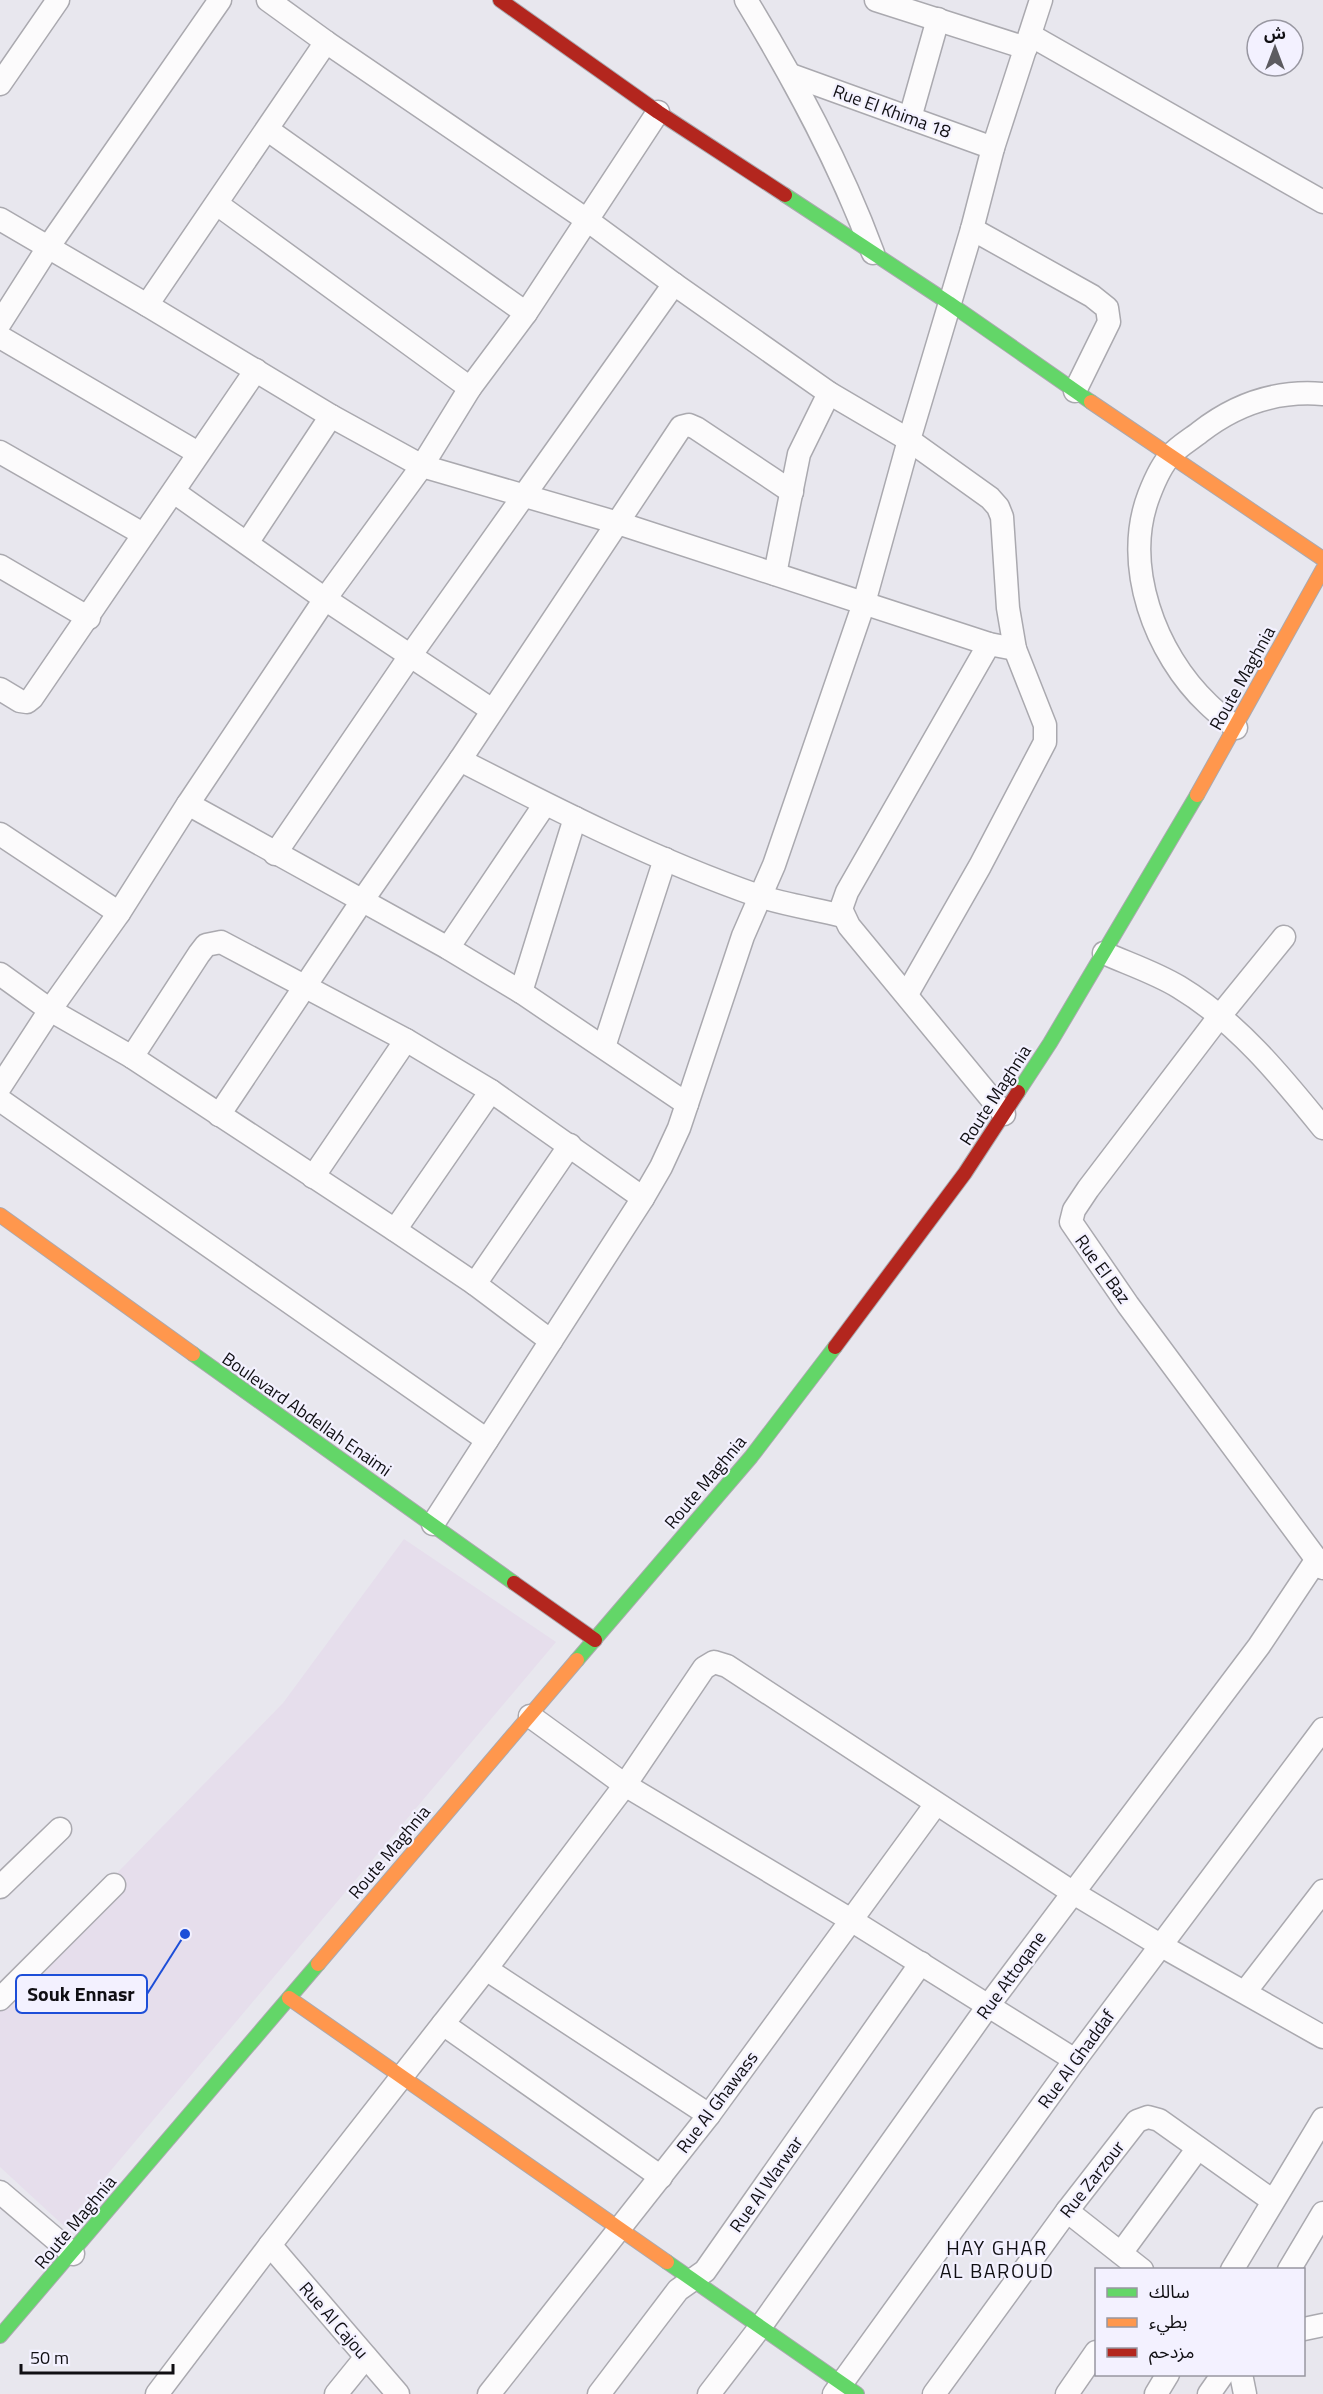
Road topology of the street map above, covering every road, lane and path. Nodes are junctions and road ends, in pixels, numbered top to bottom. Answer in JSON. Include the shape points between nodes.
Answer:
{"nodes":[{"id":1,"x":58,"y":0,"type":"edge"},
{"id":2,"x":220,"y":0,"type":"edge"},
{"id":3,"x":268,"y":0,"type":"edge"},
{"id":4,"x":500,"y":0,"type":"edge"},
{"id":5,"x":746,"y":0,"type":"edge"},
{"id":6,"x":876,"y":0,"type":"edge"},
{"id":7,"x":1041,"y":0,"type":"edge"},
{"id":8,"x":938,"y":19,"type":"junction"},
{"id":9,"x":1028,"y":41,"type":"junction"},
{"id":10,"x":326,"y":42,"type":"junction"},
{"id":11,"x":791,"y":75,"type":"junction"},
{"id":12,"x":0,"y":84,"type":"edge"},
{"id":13,"x":658,"y":112,"type":"junction"},
{"id":14,"x":910,"y":118,"type":"junction"},
{"id":15,"x":268,"y":130,"type":"junction"},
{"id":16,"x":993,"y":148,"type":"junction"},
{"id":17,"x":1323,"y":202,"type":"edge"},
{"id":18,"x":217,"y":204,"type":"junction"},
{"id":19,"x":0,"y":219,"type":"edge"},
{"id":20,"x":587,"y":219,"type":"junction"},
{"id":21,"x":972,"y":229,"type":"junction"},
{"id":22,"x":49,"y":246,"type":"junction"},
{"id":23,"x":873,"y":253,"type":"junction"},
{"id":24,"x":674,"y":284,"type":"junction"},
{"id":25,"x":949,"y":303,"type":"junction"},
{"id":26,"x":147,"y":305,"type":"junction"},
{"id":27,"x":526,"y":313,"type":"junction"},
{"id":28,"x":0,"y":323,"type":"edge"},
{"id":29,"x":0,"y":337,"type":"edge"},
{"id":30,"x":256,"y":370,"type":"junction"},
{"id":31,"x":470,"y":388,"type":"junction"},
{"id":32,"x":1075,"y":391,"type":"junction"},
{"id":33,"x":829,"y":393,"type":"junction"},
{"id":34,"x":1323,"y":394,"type":"edge"},
{"id":35,"x":332,"y":417,"type":"junction"},
{"id":36,"x":909,"y":440,"type":"junction"},
{"id":37,"x":0,"y":452,"type":"edge"},
{"id":38,"x":198,"y":453,"type":"junction"},
{"id":39,"x":1170,"y":456,"type":"junction"},
{"id":40,"x":422,"y":466,"type":"junction"},
{"id":41,"x":174,"y":492,"type":"junction"},
{"id":42,"x":792,"y":492,"type":"junction"},
{"id":43,"x":523,"y":497,"type":"junction"},
{"id":44,"x":618,"y":523,"type":"junction"},
{"id":45,"x":143,"y":534,"type":"junction"},
{"id":46,"x":247,"y":543,"type":"junction"},
{"id":47,"x":1323,"y":559,"type":"edge"},
{"id":48,"x":0,"y":566,"type":"edge"},
{"id":49,"x":1323,"y":569,"type":"edge"},
{"id":50,"x":775,"y":574,"type":"junction"},
{"id":51,"x":325,"y":599,"type":"junction"},
{"id":52,"x":864,"y":603,"type":"junction"},
{"id":53,"x":89,"y":618,"type":"junction"},
{"id":54,"x":989,"y":644,"type":"junction"},
{"id":55,"x":1015,"y":649,"type":"junction"},
{"id":56,"x":410,"y":656,"type":"junction"},
{"id":57,"x":0,"y":689,"type":"edge"},
{"id":58,"x":492,"y":710,"type":"junction"},
{"id":59,"x":1236,"y":728,"type":"junction"},
{"id":60,"x":459,"y":760,"type":"junction"},
{"id":61,"x":188,"y":804,"type":"junction"},
{"id":62,"x":545,"y":804,"type":"junction"},
{"id":63,"x":575,"y":818,"type":"junction"},
{"id":64,"x":0,"y":834,"type":"edge"},
{"id":65,"x":275,"y":854,"type":"junction"},
{"id":66,"x":665,"y":859,"type":"junction"},
{"id":67,"x":761,"y":897,"type":"junction"},
{"id":68,"x":362,"y":901,"type":"junction"},
{"id":69,"x":119,"y":913,"type":"junction"},
{"id":70,"x":843,"y":916,"type":"junction"},
{"id":71,"x":1284,"y":937,"type":"dead end"},
{"id":72,"x":448,"y":948,"type":"junction"},
{"id":73,"x":1104,"y":954,"type":"junction"},
{"id":74,"x":0,"y":974,"type":"edge"},
{"id":75,"x":305,"y":986,"type":"junction"},
{"id":76,"x":522,"y":992,"type":"junction"},
{"id":77,"x":907,"y":994,"type":"junction"},
{"id":78,"x":50,"y":1010,"type":"junction"},
{"id":79,"x":1219,"y":1017,"type":"junction"},
{"id":80,"x":406,"y":1040,"type":"junction"},
{"id":81,"x":604,"y":1047,"type":"junction"},
{"id":82,"x":132,"y":1057,"type":"junction"},
{"id":83,"x":0,"y":1087,"type":"edge"},
{"id":84,"x":491,"y":1090,"type":"junction"},
{"id":85,"x":0,"y":1100,"type":"edge"},
{"id":86,"x":687,"y":1104,"type":"junction"},
{"id":87,"x":1004,"y":1114,"type":"junction"},
{"id":88,"x":219,"y":1115,"type":"junction"},
{"id":89,"x":1323,"y":1128,"type":"edge"},
{"id":90,"x":570,"y":1145,"type":"junction"},
{"id":91,"x":313,"y":1177,"type":"junction"},
{"id":92,"x":643,"y":1198,"type":"junction"},
{"id":93,"x":0,"y":1215,"type":"edge"},
{"id":94,"x":395,"y":1230,"type":"junction"},
{"id":95,"x":475,"y":1284,"type":"junction"},
{"id":96,"x":551,"y":1341,"type":"junction"},
{"id":97,"x":487,"y":1440,"type":"junction"},
{"id":98,"x":433,"y":1524,"type":"junction"},
{"id":99,"x":1320,"y":1564,"type":"edge"},
{"id":100,"x":595,"y":1640,"type":"junction"},
{"id":101,"x":530,"y":1716,"type":"junction"},
{"id":102,"x":1323,"y":1729,"type":"edge"},
{"id":103,"x":625,"y":1785,"type":"junction"},
{"id":104,"x":936,"y":1804,"type":"junction"},
{"id":105,"x":60,"y":1829,"type":"dead end"},
{"id":106,"x":114,"y":1885,"type":"dead end"},
{"id":107,"x":0,"y":1887,"type":"edge"},
{"id":108,"x":1323,"y":1891,"type":"edge"},
{"id":109,"x":1072,"y":1892,"type":"junction"},
{"id":110,"x":851,"y":1920,"type":"junction"},
{"id":111,"x":1160,"y":1945,"type":"junction"},
{"id":112,"x":921,"y":1964,"type":"junction"},
{"id":113,"x":486,"y":1969,"type":"junction"},
{"id":114,"x":1245,"y":1992,"type":"junction"},
{"id":115,"x":289,"y":1998,"type":"junction"},
{"id":116,"x":0,"y":1999,"type":"edge"},
{"id":117,"x":988,"y":2006,"type":"junction"},
{"id":118,"x":444,"y":2024,"type":"junction"},
{"id":119,"x":1323,"y":2037,"type":"edge"},
{"id":120,"x":1075,"y":2060,"type":"junction"},
{"id":121,"x":401,"y":2076,"type":"junction"},
{"id":122,"x":709,"y":2115,"type":"junction"},
{"id":123,"x":1323,"y":2120,"type":"edge"},
{"id":124,"x":1198,"y":2148,"type":"junction"},
{"id":125,"x":661,"y":2176,"type":"junction"},
{"id":126,"x":0,"y":2192,"type":"edge"},
{"id":127,"x":1273,"y":2201,"type":"junction"},
{"id":128,"x":1067,"y":2211,"type":"junction"},
{"id":129,"x":1323,"y":2213,"type":"edge"},
{"id":130,"x":619,"y":2229,"type":"junction"},
{"id":131,"x":270,"y":2245,"type":"junction"},
{"id":132,"x":1121,"y":2253,"type":"junction"},
{"id":133,"x":73,"y":2254,"type":"junction"},
{"id":134,"x":1140,"y":2268,"type":"edge"},
{"id":135,"x":1233,"y":2268,"type":"edge"},
{"id":136,"x":1290,"y":2268,"type":"edge"},
{"id":137,"x":694,"y":2281,"type":"junction"},
{"id":138,"x":1323,"y":2325,"type":"edge"},
{"id":139,"x":761,"y":2326,"type":"junction"},
{"id":140,"x":1305,"y":2329,"type":"edge"},
{"id":141,"x":0,"y":2336,"type":"edge"},
{"id":142,"x":1095,"y":2353,"type":"edge"},
{"id":143,"x":366,"y":2357,"type":"junction"},
{"id":144,"x":1167,"y":2376,"type":"edge"},
{"id":145,"x":1222,"y":2376,"type":"edge"},
{"id":146,"x":1241,"y":2376,"type":"edge"},
{"id":147,"x":844,"y":2390,"type":"edge"},
{"id":148,"x":157,"y":2394,"type":"edge"},
{"id":149,"x":336,"y":2394,"type":"edge"},
{"id":150,"x":398,"y":2394,"type":"edge"},
{"id":151,"x":489,"y":2394,"type":"edge"},
{"id":152,"x":599,"y":2394,"type":"edge"},
{"id":153,"x":709,"y":2394,"type":"edge"},
{"id":154,"x":934,"y":2394,"type":"edge"},
{"id":155,"x":1067,"y":2394,"type":"edge"},
{"id":156,"x":1156,"y":2394,"type":"edge"},
{"id":157,"x":1209,"y":2394,"type":"edge"},
{"id":158,"x":1245,"y":2394,"type":"edge"}],
"edges":[{"from":1,"to":12,"type":"street"},
{"from":2,"to":22,"type":"street"},
{"from":3,"to":10,"type":"street"},
{"from":4,"to":13,"type":"street"},
{"from":5,"to":11,"type":"street"},
{"from":6,"to":8,"type":"street"},
{"from":7,"to":9,"type":"street"},
{"from":8,"to":9,"type":"street"},
{"from":8,"to":14,"type":"street"},
{"from":9,"to":16,"type":"street"},
{"from":9,"to":17,"type":"street"},
{"from":10,"to":15,"type":"street"},
{"from":10,"to":20,"type":"street"},
{"from":11,"to":14,"type":"street","name":"Rue El Khima 18"},
{"from":11,"to":23,"type":"street","via":[[848,189]]},
{"from":13,"to":20,"type":"street"},
{"from":13,"to":23,"type":"street"},
{"from":14,"to":16,"type":"street","name":"Rue El Khima 18"},
{"from":15,"to":18,"type":"street"},
{"from":15,"to":27,"type":"street"},
{"from":16,"to":21,"type":"street"},
{"from":18,"to":26,"type":"street"},
{"from":18,"to":31,"type":"street"},
{"from":19,"to":22,"type":"street"},
{"from":20,"to":24,"type":"street"},
{"from":20,"to":27,"type":"street"},
{"from":21,"to":25,"type":"street"},
{"from":21,"to":32,"type":"street","via":[[1107,308],[1109,322]]},
{"from":22,"to":26,"type":"street"},
{"from":22,"to":28,"type":"street"},
{"from":23,"to":25,"type":"street"},
{"from":24,"to":33,"type":"street"},
{"from":24,"to":43,"type":"street"},
{"from":25,"to":32,"type":"street"},
{"from":25,"to":36,"type":"street"},
{"from":26,"to":30,"type":"street"},
{"from":27,"to":31,"type":"street"},
{"from":29,"to":38,"type":"street"},
{"from":30,"to":35,"type":"street"},
{"from":30,"to":38,"type":"street"},
{"from":31,"to":40,"type":"street"},
{"from":32,"to":39,"type":"street"},
{"from":33,"to":36,"type":"street"},
{"from":33,"to":42,"type":"street","via":[[799,454]]},
{"from":34,"to":39,"type":"street","via":[[1304,392],[1268,397],[1238,408]]},
{"from":35,"to":40,"type":"street"},
{"from":35,"to":46,"type":"street"},
{"from":36,"to":52,"type":"street"},
{"from":36,"to":55,"type":"street","via":[[977,487],[998,507],[1004,531],[1006,586]]},
{"from":37,"to":45,"type":"street"},
{"from":38,"to":41,"type":"street"},
{"from":39,"to":47,"type":"street"},
{"from":39,"to":59,"type":"street","via":[[1154,484],[1140,528],[1139,559],[1146,598],[1159,637],[1181,673],[1207,704]]},
{"from":40,"to":43,"type":"street"},
{"from":40,"to":51,"type":"street"},
{"from":41,"to":45,"type":"street"},
{"from":41,"to":46,"type":"street"},
{"from":42,"to":44,"type":"street","via":[[696,428],[684,425]]},
{"from":42,"to":50,"type":"street"},
{"from":43,"to":44,"type":"street"},
{"from":43,"to":56,"type":"street"},
{"from":44,"to":50,"type":"street"},
{"from":44,"to":58,"type":"street"},
{"from":45,"to":53,"type":"street"},
{"from":46,"to":51,"type":"street"},
{"from":48,"to":53,"type":"street"},
{"from":49,"to":59,"type":"street","name":"Route Maghnia"},
{"from":50,"to":52,"type":"street"},
{"from":51,"to":56,"type":"street"},
{"from":51,"to":61,"type":"street"},
{"from":52,"to":54,"type":"street"},
{"from":52,"to":67,"type":"street"},
{"from":53,"to":57,"type":"street","via":[[27,702]]},
{"from":54,"to":55,"type":"street"},
{"from":54,"to":70,"type":"street","via":[[847,892],[841,909]]},
{"from":55,"to":77,"type":"street","via":[[1045,725],[1047,734],[1042,750]]},
{"from":56,"to":58,"type":"street"},
{"from":56,"to":65,"type":"street"},
{"from":58,"to":60,"type":"street"},
{"from":59,"to":73,"type":"street","name":"Route Maghnia"},
{"from":60,"to":62,"type":"street"},
{"from":60,"to":68,"type":"street"},
{"from":61,"to":65,"type":"street"},
{"from":61,"to":69,"type":"street"},
{"from":62,"to":63,"type":"street"},
{"from":62,"to":72,"type":"street"},
{"from":63,"to":66,"type":"street"},
{"from":63,"to":76,"type":"street"},
{"from":64,"to":69,"type":"street"},
{"from":65,"to":68,"type":"street"},
{"from":66,"to":67,"type":"street"},
{"from":66,"to":81,"type":"street"},
{"from":67,"to":70,"type":"street"},
{"from":67,"to":86,"type":"street","via":[[740,946]]},
{"from":68,"to":72,"type":"street"},
{"from":68,"to":75,"type":"street"},
{"from":69,"to":78,"type":"street"},
{"from":70,"to":77,"type":"street"},
{"from":71,"to":79,"type":"street"},
{"from":72,"to":76,"type":"street"},
{"from":73,"to":79,"type":"street","via":[[1179,987]]},
{"from":73,"to":87,"type":"street","name":"Route Maghnia"},
{"from":74,"to":78,"type":"street"},
{"from":75,"to":80,"type":"street"},
{"from":75,"to":82,"type":"street","via":[[221,942],[206,945]]},
{"from":75,"to":88,"type":"street"},
{"from":76,"to":81,"type":"street"},
{"from":77,"to":87,"type":"street"},
{"from":78,"to":82,"type":"street"},
{"from":78,"to":83,"type":"street"},
{"from":79,"to":89,"type":"street","via":[[1274,1068]]},
{"from":79,"to":99,"type":"street","name":"Rue El Baz","via":[[1088,1189],[1071,1222]]},
{"from":80,"to":84,"type":"street"},
{"from":80,"to":91,"type":"street"},
{"from":81,"to":86,"type":"street"},
{"from":82,"to":88,"type":"street"},
{"from":84,"to":90,"type":"street"},
{"from":84,"to":94,"type":"street"},
{"from":85,"to":97,"type":"street"},
{"from":86,"to":92,"type":"street","via":[[662,1167]]},
{"from":87,"to":100,"type":"street","name":"Route Maghnia","via":[[959,1182],[826,1361],[751,1457]]},
{"from":88,"to":91,"type":"street"},
{"from":90,"to":92,"type":"street"},
{"from":90,"to":95,"type":"street"},
{"from":91,"to":94,"type":"street"},
{"from":92,"to":96,"type":"street"},
{"from":93,"to":98,"type":"street","name":"Boulevard Abdellah Enaimi"},
{"from":94,"to":95,"type":"street"},
{"from":95,"to":96,"type":"street"},
{"from":96,"to":97,"type":"street"},
{"from":97,"to":98,"type":"street"},
{"from":98,"to":100,"type":"street","name":"Boulevard Abdellah Enaimi"},
{"from":99,"to":109,"type":"street","name":"Rue Attoqane"},
{"from":100,"to":101,"type":"street","name":"Route Maghnia"},
{"from":101,"to":103,"type":"street"},
{"from":101,"to":115,"type":"street","name":"Route Maghnia"},
{"from":102,"to":111,"type":"street","name":"Rue Al Ghaddaf"},
{"from":103,"to":104,"type":"street","via":[[704,1668],[714,1662],[727,1666]]},
{"from":103,"to":110,"type":"street"},
{"from":103,"to":113,"type":"street"},
{"from":104,"to":109,"type":"street"},
{"from":104,"to":110,"type":"street","name":"Rue Al Ghawass"},
{"from":105,"to":107,"type":"street"},
{"from":106,"to":116,"type":"street"},
{"from":108,"to":114,"type":"street"},
{"from":109,"to":111,"type":"street"},
{"from":109,"to":117,"type":"street","name":"Rue Attoqane"},
{"from":110,"to":112,"type":"street"},
{"from":110,"to":122,"type":"street","name":"Rue Al Ghawass"},
{"from":111,"to":114,"type":"street"},
{"from":111,"to":120,"type":"street","name":"Rue Al Ghaddaf"},
{"from":112,"to":117,"type":"street"},
{"from":112,"to":137,"type":"street","name":"Rue Al Warwar","via":[[711,2263]]},
{"from":113,"to":118,"type":"street"},
{"from":113,"to":122,"type":"street"},
{"from":114,"to":119,"type":"street"},
{"from":115,"to":121,"type":"street"},
{"from":115,"to":133,"type":"street","name":"Route Maghnia"},
{"from":117,"to":120,"type":"street"},
{"from":117,"to":139,"type":"street","name":"Rue Attoqane"},
{"from":118,"to":121,"type":"street"},
{"from":118,"to":125,"type":"street"},
{"from":120,"to":147,"type":"street","name":"Rue Al Ghaddaf"},
{"from":121,"to":130,"type":"street"},
{"from":121,"to":131,"type":"street"},
{"from":122,"to":125,"type":"street","name":"Rue Al Ghawass"},
{"from":123,"to":127,"type":"street"},
{"from":124,"to":127,"type":"street"},
{"from":124,"to":128,"type":"street","name":"Rue Zarzour","via":[[1159,2120],[1148,2117],[1137,2121]]},
{"from":124,"to":132,"type":"street"},
{"from":125,"to":130,"type":"street","name":"Rue Al Ghawass"},
{"from":126,"to":133,"type":"street"},
{"from":127,"to":135,"type":"street"},
{"from":128,"to":132,"type":"street"},
{"from":128,"to":154,"type":"street","name":"Rue Zarzour"},
{"from":129,"to":136,"type":"street"},
{"from":130,"to":137,"type":"street"},
{"from":130,"to":151,"type":"street","name":"Rue Al Ghawass"},
{"from":131,"to":143,"type":"street","name":"Rue Al Cajou"},
{"from":131,"to":148,"type":"street"},
{"from":132,"to":134,"type":"street"},
{"from":133,"to":141,"type":"street","name":"Route Maghnia"},
{"from":137,"to":139,"type":"street"},
{"from":137,"to":152,"type":"street","name":"Rue Al Warwar","via":[[678,2290]]},
{"from":138,"to":140,"type":"street"},
{"from":139,"to":147,"type":"street"},
{"from":139,"to":153,"type":"street","name":"Rue Attoqane"},
{"from":142,"to":155,"type":"street"},
{"from":143,"to":149,"type":"street"},
{"from":143,"to":150,"type":"street","name":"Rue Al Cajou"},
{"from":144,"to":156,"type":"street"},
{"from":145,"to":157,"type":"street"},
{"from":146,"to":158,"type":"street"}]}
